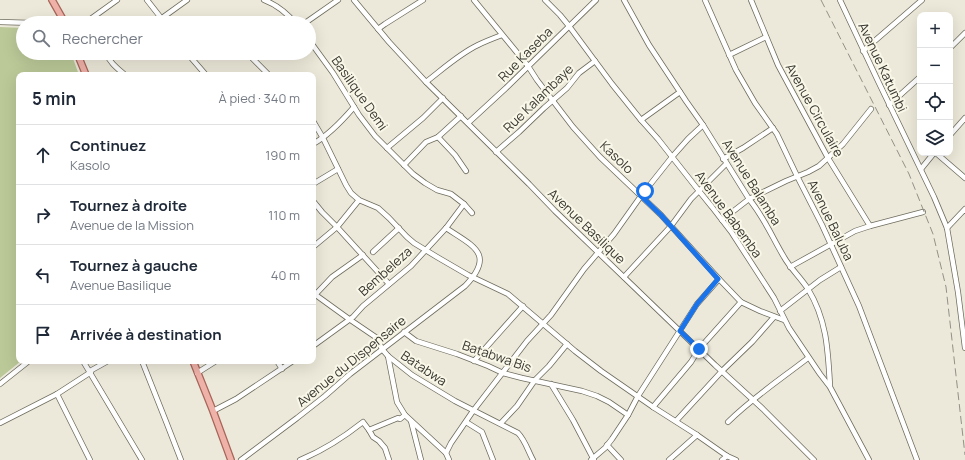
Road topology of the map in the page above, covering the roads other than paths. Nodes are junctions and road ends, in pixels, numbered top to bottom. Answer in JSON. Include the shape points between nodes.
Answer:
{"nodes":[{"id":1,"x":52,"y":0,"type":"edge"},
{"id":2,"x":117,"y":0,"type":"edge"},
{"id":3,"x":148,"y":0,"type":"edge"},
{"id":4,"x":187,"y":0,"type":"edge"},
{"id":5,"x":264,"y":0,"type":"edge"},
{"id":6,"x":338,"y":0,"type":"edge"},
{"id":7,"x":354,"y":0,"type":"edge"},
{"id":8,"x":423,"y":0,"type":"edge"},
{"id":9,"x":474,"y":0,"type":"edge"},
{"id":10,"x":545,"y":0,"type":"edge"},
{"id":11,"x":596,"y":0,"type":"edge"},
{"id":12,"x":624,"y":0,"type":"edge"},
{"id":13,"x":705,"y":0,"type":"edge"},
{"id":14,"x":751,"y":0,"type":"edge"},
{"id":15,"x":840,"y":0,"type":"edge"},
{"id":16,"x":922,"y":0,"type":"edge"},
{"id":17,"x":61,"y":16,"type":"edge"},
{"id":18,"x":95,"y":16,"type":"edge"},
{"id":19,"x":160,"y":16,"type":"edge"},
{"id":20,"x":165,"y":16,"type":"edge"},
{"id":21,"x":288,"y":16,"type":"edge"},
{"id":22,"x":315,"y":16,"type":"edge"},
{"id":23,"x":0,"y":22,"type":"edge"},
{"id":24,"x":16,"y":22,"type":"edge"},
{"id":25,"x":569,"y":26,"type":"junction"},
{"id":26,"x":378,"y":29,"type":"junction"},
{"id":27,"x":965,"y":33,"type":"edge"},
{"id":28,"x":502,"y":35,"type":"junction"},
{"id":29,"x":766,"y":37,"type":"junction"},
{"id":30,"x":953,"y":45,"type":"edge"},
{"id":31,"x":316,"y":50,"type":"edge"},
{"id":32,"x":863,"y":51,"type":"junction"},
{"id":33,"x":730,"y":55,"type":"junction"},
{"id":34,"x":80,"y":60,"type":"edge"},
{"id":35,"x":109,"y":60,"type":"edge"},
{"id":36,"x":192,"y":60,"type":"edge"},
{"id":37,"x":254,"y":60,"type":"edge"},
{"id":38,"x":595,"y":61,"type":"junction"},
{"id":39,"x":528,"y":66,"type":"junction"},
{"id":40,"x":85,"y":72,"type":"edge"},
{"id":41,"x":122,"y":72,"type":"edge"},
{"id":42,"x":201,"y":72,"type":"edge"},
{"id":43,"x":266,"y":72,"type":"edge"},
{"id":44,"x":917,"y":80,"type":"edge"},
{"id":45,"x":426,"y":82,"type":"junction"},
{"id":46,"x":680,"y":92,"type":"junction"},
{"id":47,"x":443,"y":98,"type":"junction"},
{"id":48,"x":552,"y":101,"type":"junction"},
{"id":49,"x":889,"y":105,"type":"junction"},
{"id":50,"x":354,"y":107,"type":"junction"},
{"id":51,"x":871,"y":110,"type":"dead end"},
{"id":52,"x":461,"y":116,"type":"junction"},
{"id":53,"x":965,"y":118,"type":"edge"},
{"id":54,"x":641,"y":120,"type":"junction"},
{"id":55,"x":468,"y":123,"type":"junction"},
{"id":56,"x":703,"y":125,"type":"junction"},
{"id":57,"x":316,"y":127,"type":"edge"},
{"id":58,"x":773,"y":128,"type":"junction"},
{"id":59,"x":953,"y":132,"type":"edge"},
{"id":60,"x":438,"y":137,"type":"junction"},
{"id":61,"x":323,"y":138,"type":"junction"},
{"id":62,"x":316,"y":142,"type":"edge"},
{"id":63,"x":387,"y":148,"type":"junction"},
{"id":64,"x":496,"y":152,"type":"junction"},
{"id":65,"x":932,"y":156,"type":"edge"},
{"id":66,"x":939,"y":156,"type":"edge"},
{"id":67,"x":672,"y":157,"type":"junction"},
{"id":68,"x":828,"y":158,"type":"junction"},
{"id":69,"x":723,"y":159,"type":"junction"},
{"id":70,"x":726,"y":164,"type":"junction"},
{"id":71,"x":404,"y":165,"type":"junction"},
{"id":72,"x":338,"y":168,"type":"junction"},
{"id":73,"x":921,"y":169,"type":"junction"},
{"id":74,"x":466,"y":171,"type":"dead end"},
{"id":75,"x":797,"y":176,"type":"junction"},
{"id":76,"x":965,"y":178,"type":"edge"},
{"id":77,"x":316,"y":182,"type":"edge"},
{"id":78,"x":699,"y":192,"type":"junction"},
{"id":79,"x":641,"y":196,"type":"junction"},
{"id":80,"x":749,"y":199,"type":"junction"},
{"id":81,"x":359,"y":200,"type":"junction"},
{"id":82,"x":464,"y":204,"type":"junction"},
{"id":83,"x":316,"y":205,"type":"edge"},
{"id":84,"x":965,"y":209,"type":"edge"},
{"id":85,"x":923,"y":212,"type":"dead end"},
{"id":86,"x":472,"y":213,"type":"dead end"},
{"id":87,"x":722,"y":220,"type":"junction"},
{"id":88,"x":671,"y":226,"type":"junction"},
{"id":89,"x":870,"y":226,"type":"junction"},
{"id":90,"x":337,"y":227,"type":"junction"},
{"id":91,"x":399,"y":228,"type":"junction"},
{"id":92,"x":446,"y":228,"type":"junction"},
{"id":93,"x":947,"y":228,"type":"junction"},
{"id":94,"x":316,"y":244,"type":"edge"},
{"id":95,"x":831,"y":244,"type":"junction"},
{"id":96,"x":426,"y":250,"type":"junction"},
{"id":97,"x":373,"y":252,"type":"dead end"},
{"id":98,"x":598,"y":252,"type":"junction"},
{"id":99,"x":363,"y":255,"type":"junction"},
{"id":100,"x":790,"y":267,"type":"junction"},
{"id":101,"x":841,"y":267,"type":"junction"},
{"id":102,"x":473,"y":277,"type":"junction"},
{"id":103,"x":624,"y":277,"type":"junction"},
{"id":104,"x":718,"y":279,"type":"junction"},
{"id":105,"x":389,"y":284,"type":"junction"},
{"id":106,"x":808,"y":289,"type":"junction"},
{"id":107,"x":316,"y":293,"type":"edge"},
{"id":108,"x":316,"y":296,"type":"edge"},
{"id":109,"x":741,"y":302,"type":"junction"},
{"id":110,"x":965,"y":302,"type":"edge"},
{"id":111,"x":523,"y":306,"type":"junction"},
{"id":112,"x":960,"y":308,"type":"junction"},
{"id":113,"x":780,"y":311,"type":"junction"},
{"id":114,"x":774,"y":317,"type":"junction"},
{"id":115,"x":349,"y":319,"type":"junction"},
{"id":116,"x":784,"y":320,"type":"junction"},
{"id":117,"x":543,"y":324,"type":"junction"},
{"id":118,"x":680,"y":331,"type":"junction"},
{"id":119,"x":404,"y":332,"type":"junction"},
{"id":120,"x":316,"y":344,"type":"edge"},
{"id":121,"x":567,"y":344,"type":"junction"},
{"id":122,"x":965,"y":348,"type":"edge"},
{"id":123,"x":382,"y":349,"type":"junction"},
{"id":124,"x":699,"y":349,"type":"junction"},
{"id":125,"x":388,"y":356,"type":"junction"},
{"id":126,"x":808,"y":358,"type":"junction"},
{"id":127,"x":474,"y":361,"type":"junction"},
{"id":128,"x":25,"y":364,"type":"edge"},
{"id":129,"x":85,"y":364,"type":"edge"},
{"id":130,"x":103,"y":364,"type":"edge"},
{"id":131,"x":143,"y":364,"type":"edge"},
{"id":132,"x":194,"y":364,"type":"edge"},
{"id":133,"x":212,"y":364,"type":"edge"},
{"id":134,"x":279,"y":364,"type":"edge"},
{"id":135,"x":289,"y":364,"type":"edge"},
{"id":136,"x":282,"y":369,"type":"junction"},
{"id":137,"x":90,"y":371,"type":"junction"},
{"id":138,"x":722,"y":371,"type":"junction"},
{"id":139,"x":503,"y":372,"type":"junction"},
{"id":140,"x":198,"y":373,"type":"junction"},
{"id":141,"x":535,"y":380,"type":"junction"},
{"id":142,"x":0,"y":384,"type":"edge"},
{"id":143,"x":551,"y":384,"type":"junction"},
{"id":144,"x":830,"y":387,"type":"junction"},
{"id":145,"x":57,"y":394,"type":"junction"},
{"id":146,"x":638,"y":396,"type":"junction"},
{"id":147,"x":752,"y":400,"type":"junction"},
{"id":148,"x":653,"y":407,"type":"junction"},
{"id":149,"x":214,"y":411,"type":"junction"},
{"id":150,"x":473,"y":411,"type":"junction"},
{"id":151,"x":405,"y":415,"type":"junction"},
{"id":152,"x":628,"y":415,"type":"junction"},
{"id":153,"x":468,"y":419,"type":"junction"},
{"id":154,"x":411,"y":421,"type":"junction"},
{"id":155,"x":676,"y":421,"type":"junction"},
{"id":156,"x":728,"y":422,"type":"dead end"},
{"id":157,"x":0,"y":423,"type":"edge"},
{"id":158,"x":501,"y":423,"type":"junction"},
{"id":159,"x":369,"y":430,"type":"junction"},
{"id":160,"x":697,"y":435,"type":"junction"},
{"id":161,"x":607,"y":445,"type":"junction"},
{"id":162,"x":446,"y":453,"type":"junction"},
{"id":163,"x":727,"y":456,"type":"junction"},
{"id":164,"x":90,"y":460,"type":"edge"},
{"id":165,"x":142,"y":460,"type":"edge"},
{"id":166,"x":181,"y":460,"type":"edge"},
{"id":167,"x":231,"y":460,"type":"edge"},
{"id":168,"x":241,"y":460,"type":"edge"},
{"id":169,"x":300,"y":460,"type":"edge"},
{"id":170,"x":389,"y":460,"type":"edge"},
{"id":171,"x":421,"y":460,"type":"edge"},
{"id":172,"x":449,"y":460,"type":"edge"},
{"id":173,"x":493,"y":460,"type":"edge"},
{"id":174,"x":532,"y":460,"type":"edge"},
{"id":175,"x":593,"y":460,"type":"edge"},
{"id":176,"x":621,"y":460,"type":"edge"},
{"id":177,"x":669,"y":460,"type":"edge"},
{"id":178,"x":722,"y":460,"type":"edge"},
{"id":179,"x":736,"y":460,"type":"edge"},
{"id":180,"x":814,"y":460,"type":"edge"},
{"id":181,"x":868,"y":460,"type":"edge"},
{"id":182,"x":917,"y":460,"type":"edge"}],
"edges":[{"from":1,"to":17,"type":"main road"},
{"from":2,"to":18,"type":"street"},
{"from":3,"to":19,"type":"street"},
{"from":4,"to":20,"type":"street"},
{"from":5,"to":21,"type":"street","via":[[280,8]]},
{"from":6,"to":22,"type":"street"},
{"from":7,"to":26,"type":"street","name":"Avenue Basilique"},
{"from":8,"to":26,"type":"street"},
{"from":9,"to":28,"type":"street","name":"Kasolo"},
{"from":10,"to":25,"type":"street","name":"Avenue Babemba"},
{"from":11,"to":25,"type":"street","name":"Rue Kaseba"},
{"from":12,"to":46,"type":"street","name":"Avenue Balamba","via":[[649,45]]},
{"from":13,"to":33,"type":"street","name":"Avenue Baluba"},
{"from":14,"to":29,"type":"street","name":"Avenue Circulaire"},
{"from":15,"to":32,"type":"street","name":"Avenue Katumbi"},
{"from":16,"to":32,"type":"street"},
{"from":23,"to":24,"type":"street"},
{"from":25,"to":38,"type":"street","name":"Avenue Babemba"},
{"from":25,"to":39,"type":"street","name":"Rue Kaseba"},
{"from":26,"to":45,"type":"street","name":"Avenue Basilique"},
{"from":27,"to":30,"type":"street"},
{"from":28,"to":39,"type":"street","name":"Kasolo"},
{"from":28,"to":45,"type":"street","via":[[469,50]]},
{"from":29,"to":33,"type":"street"},
{"from":29,"to":68,"type":"street","name":"Avenue Circulaire","via":[[778,65]]},
{"from":31,"to":50,"type":"street","name":"Basilique Demi"},
{"from":32,"to":49,"type":"street","name":"Avenue Katumbi"},
{"from":33,"to":58,"type":"street","name":"Avenue Baluba","via":[[754,103]]},
{"from":34,"to":40,"type":"main road"},
{"from":35,"to":41,"type":"street"},
{"from":36,"to":42,"type":"street"},
{"from":37,"to":43,"type":"street"},
{"from":38,"to":48,"type":"street","name":"Rue Kalambaye","via":[[579,73],[568,88]]},
{"from":38,"to":54,"type":"street","name":"Avenue Babemba"},
{"from":39,"to":48,"type":"street","name":"Kasolo"},
{"from":39,"to":55,"type":"street","name":"Rue Kaseba"},
{"from":44,"to":49,"type":"street"},
{"from":45,"to":47,"type":"street","name":"Avenue Basilique"},
{"from":46,"to":54,"type":"street"},
{"from":46,"to":56,"type":"street","name":"Avenue Balamba"},
{"from":47,"to":52,"type":"street","name":"Avenue Basilique"},
{"from":47,"to":63,"type":"street"},
{"from":48,"to":64,"type":"street","name":"Rue Kalambaye"},
{"from":48,"to":79,"type":"street","name":"Kasolo","via":[[600,157]]},
{"from":49,"to":73,"type":"street","name":"Avenue Katumbi"},
{"from":50,"to":61,"type":"street"},
{"from":50,"to":63,"type":"street","name":"Basilique Demi"},
{"from":51,"to":68,"type":"street","via":[[849,138]]},
{"from":52,"to":55,"type":"street","name":"Avenue Basilique"},
{"from":52,"to":60,"type":"street"},
{"from":53,"to":59,"type":"street"},
{"from":54,"to":67,"type":"street","name":"Avenue Babemba"},
{"from":55,"to":64,"type":"street","name":"Avenue Basilique"},
{"from":56,"to":67,"type":"street"},
{"from":56,"to":69,"type":"street","name":"Avenue Balamba"},
{"from":57,"to":61,"type":"street"},
{"from":58,"to":69,"type":"street"},
{"from":58,"to":75,"type":"street","name":"Avenue Baluba"},
{"from":60,"to":71,"type":"street","via":[[426,142]]},
{"from":60,"to":74,"type":"street"},
{"from":61,"to":62,"type":"street"},
{"from":61,"to":72,"type":"street"},
{"from":63,"to":71,"type":"street","name":"Basilique Demi"},
{"from":64,"to":98,"type":"street","name":"Avenue Basilique"},
{"from":65,"to":73,"type":"street"},
{"from":66,"to":76,"type":"street"},
{"from":67,"to":78,"type":"street","name":"Avenue Babemba"},
{"from":67,"to":79,"type":"street"},
{"from":68,"to":75,"type":"street","via":[[819,166]]},
{"from":68,"to":89,"type":"street","name":"Avenue Circulaire"},
{"from":69,"to":70,"type":"street","name":"Avenue Balamba"},
{"from":70,"to":78,"type":"street"},
{"from":70,"to":80,"type":"street","name":"Avenue Balamba"},
{"from":71,"to":82,"type":"street","name":"Basilique Demi","via":[[426,183],[451,194]]},
{"from":72,"to":77,"type":"street"},
{"from":72,"to":81,"type":"street","via":[[351,193]]},
{"from":73,"to":93,"type":"street","name":"Avenue Katumbi"},
{"from":75,"to":80,"type":"street"},
{"from":75,"to":95,"type":"street","name":"Avenue Baluba"},
{"from":78,"to":87,"type":"street","name":"Avenue Babemba"},
{"from":78,"to":88,"type":"street"},
{"from":79,"to":88,"type":"street","name":"Kasolo"},
{"from":79,"to":98,"type":"street"},
{"from":80,"to":87,"type":"street"},
{"from":80,"to":100,"type":"street","name":"Avenue Balamba","via":[[763,218]]},
{"from":81,"to":90,"type":"street"},
{"from":81,"to":91,"type":"street","via":[[378,208]]},
{"from":82,"to":86,"type":"street","name":"Basilique Demi"},
{"from":82,"to":92,"type":"street","name":"Bembeleza"},
{"from":83,"to":90,"type":"street"},
{"from":84,"to":93,"type":"street"},
{"from":85,"to":89,"type":"street"},
{"from":87,"to":113,"type":"street","name":"Avenue Babemba"},
{"from":88,"to":103,"type":"street"},
{"from":88,"to":104,"type":"street","name":"Kasolo"},
{"from":89,"to":95,"type":"street"},
{"from":90,"to":94,"type":"street"},
{"from":90,"to":99,"type":"street"},
{"from":91,"to":96,"type":"street","via":[[414,243]]},
{"from":91,"to":97,"type":"street"},
{"from":92,"to":96,"type":"street","name":"Bembeleza"},
{"from":92,"to":102,"type":"street","via":[[476,249],[479,255],[478,269]]},
{"from":93,"to":112,"type":"street","name":"Avenue Katumbi"},
{"from":95,"to":100,"type":"street"},
{"from":95,"to":101,"type":"street","name":"Avenue Baluba"},
{"from":96,"to":102,"type":"street"},
{"from":96,"to":105,"type":"street","name":"Bembeleza"},
{"from":98,"to":103,"type":"street","name":"Avenue Basilique"},
{"from":98,"to":117,"type":"street"},
{"from":99,"to":105,"type":"street"},
{"from":99,"to":107,"type":"street"},
{"from":100,"to":106,"type":"street","name":"Avenue Balamba"},
{"from":101,"to":106,"type":"street"},
{"from":101,"to":182,"type":"street","name":"Avenue Baluba","via":[[871,335]]},
{"from":102,"to":111,"type":"street","via":[[508,294]]},
{"from":102,"to":119,"type":"street","name":"Avenue du Dispensaire","via":[[465,286]]},
{"from":103,"to":118,"type":"street","name":"Avenue Basilique"},
{"from":104,"to":109,"type":"street","name":"Kasolo"},
{"from":104,"to":118,"type":"street","via":[[697,304]]},
{"from":105,"to":115,"type":"street","name":"Bembeleza"},
{"from":106,"to":113,"type":"street"},
{"from":106,"to":144,"type":"street","name":"Avenue Balamba","via":[[825,332]]},
{"from":108,"to":115,"type":"street","name":"Batabwa"},
{"from":109,"to":114,"type":"street","name":"Kasolo"},
{"from":109,"to":124,"type":"street"},
{"from":110,"to":112,"type":"street"},
{"from":111,"to":117,"type":"street"},
{"from":111,"to":127,"type":"street"},
{"from":112,"to":122,"type":"street","name":"Avenue Katumbi"},
{"from":113,"to":116,"type":"street","name":"Avenue Babemba"},
{"from":114,"to":116,"type":"street","name":"Kasolo"},
{"from":114,"to":138,"type":"street"},
{"from":115,"to":120,"type":"street","name":"Bembeleza"},
{"from":115,"to":123,"type":"street","name":"Batabwa","via":[[377,338]]},
{"from":116,"to":126,"type":"street","name":"Avenue Babemba"},
{"from":117,"to":121,"type":"street"},
{"from":117,"to":139,"type":"street"},
{"from":118,"to":124,"type":"street","name":"Avenue Basilique"},
{"from":118,"to":146,"type":"street"},
{"from":119,"to":123,"type":"street","name":"Avenue du Dispensaire"},
{"from":119,"to":127,"type":"street","name":"Batabwa Bis","via":[[416,341]]},
{"from":121,"to":141,"type":"street"},
{"from":121,"to":146,"type":"street"},
{"from":123,"to":125,"type":"street","name":"Batabwa"},
{"from":123,"to":168,"type":"street","name":"Avenue du Dispensaire"},
{"from":124,"to":138,"type":"street","name":"Avenue Basilique"},
{"from":124,"to":148,"type":"street"},
{"from":125,"to":150,"type":"street","name":"Batabwa","via":[[412,375]]},
{"from":125,"to":151,"type":"street","via":[[397,402]]},
{"from":126,"to":144,"type":"street","name":"Avenue Babemba"},
{"from":126,"to":147,"type":"street"},
{"from":127,"to":139,"type":"street","name":"Batabwa Bis"},
{"from":128,"to":142,"type":"street"},
{"from":129,"to":137,"type":"street"},
{"from":130,"to":137,"type":"street"},
{"from":131,"to":166,"type":"street"},
{"from":132,"to":140,"type":"main road"},
{"from":133,"to":140,"type":"street"},
{"from":134,"to":136,"type":"street"},
{"from":135,"to":136,"type":"street"},
{"from":136,"to":149,"type":"street"},
{"from":137,"to":145,"type":"street"},
{"from":137,"to":165,"type":"street"},
{"from":138,"to":147,"type":"street","name":"Avenue Basilique"},
{"from":138,"to":155,"type":"street"},
{"from":139,"to":141,"type":"street","name":"Batabwa Bis"},
{"from":139,"to":150,"type":"street"},
{"from":140,"to":149,"type":"main road"},
{"from":141,"to":143,"type":"street","name":"Batabwa Bis"},
{"from":141,"to":158,"type":"street","via":[[517,406]]},
{"from":143,"to":152,"type":"street","name":"Batabwa Bis","via":[[597,396]]},
{"from":143,"to":175,"type":"street"},
{"from":144,"to":181,"type":"street","name":"Avenue Babemba"},
{"from":145,"to":157,"type":"street"},
{"from":145,"to":164,"type":"street"},
{"from":146,"to":148,"type":"street"},
{"from":146,"to":152,"type":"street"},
{"from":147,"to":156,"type":"street"},
{"from":147,"to":180,"type":"street","name":"Avenue Basilique"},
{"from":148,"to":155,"type":"street"},
{"from":149,"to":167,"type":"main road"},
{"from":150,"to":153,"type":"street"},
{"from":150,"to":158,"type":"street","name":"Batabwa"},
{"from":151,"to":154,"type":"street"},
{"from":151,"to":159,"type":"street"},
{"from":152,"to":161,"type":"street"},
{"from":153,"to":162,"type":"street"},
{"from":153,"to":173,"type":"street","via":[[482,432]]},
{"from":154,"to":162,"type":"street"},
{"from":154,"to":171,"type":"street"},
{"from":155,"to":160,"type":"street"},
{"from":158,"to":174,"type":"street","name":"Batabwa","via":[[522,437]]},
{"from":159,"to":169,"type":"street","via":[[363,422],[313,455]]},
{"from":159,"to":170,"type":"street","via":[[385,448]]},
{"from":160,"to":163,"type":"street"},
{"from":160,"to":177,"type":"street"},
{"from":161,"to":175,"type":"street"},
{"from":161,"to":176,"type":"street"},
{"from":162,"to":172,"type":"street"},
{"from":163,"to":178,"type":"street"},
{"from":163,"to":179,"type":"street"}]}
